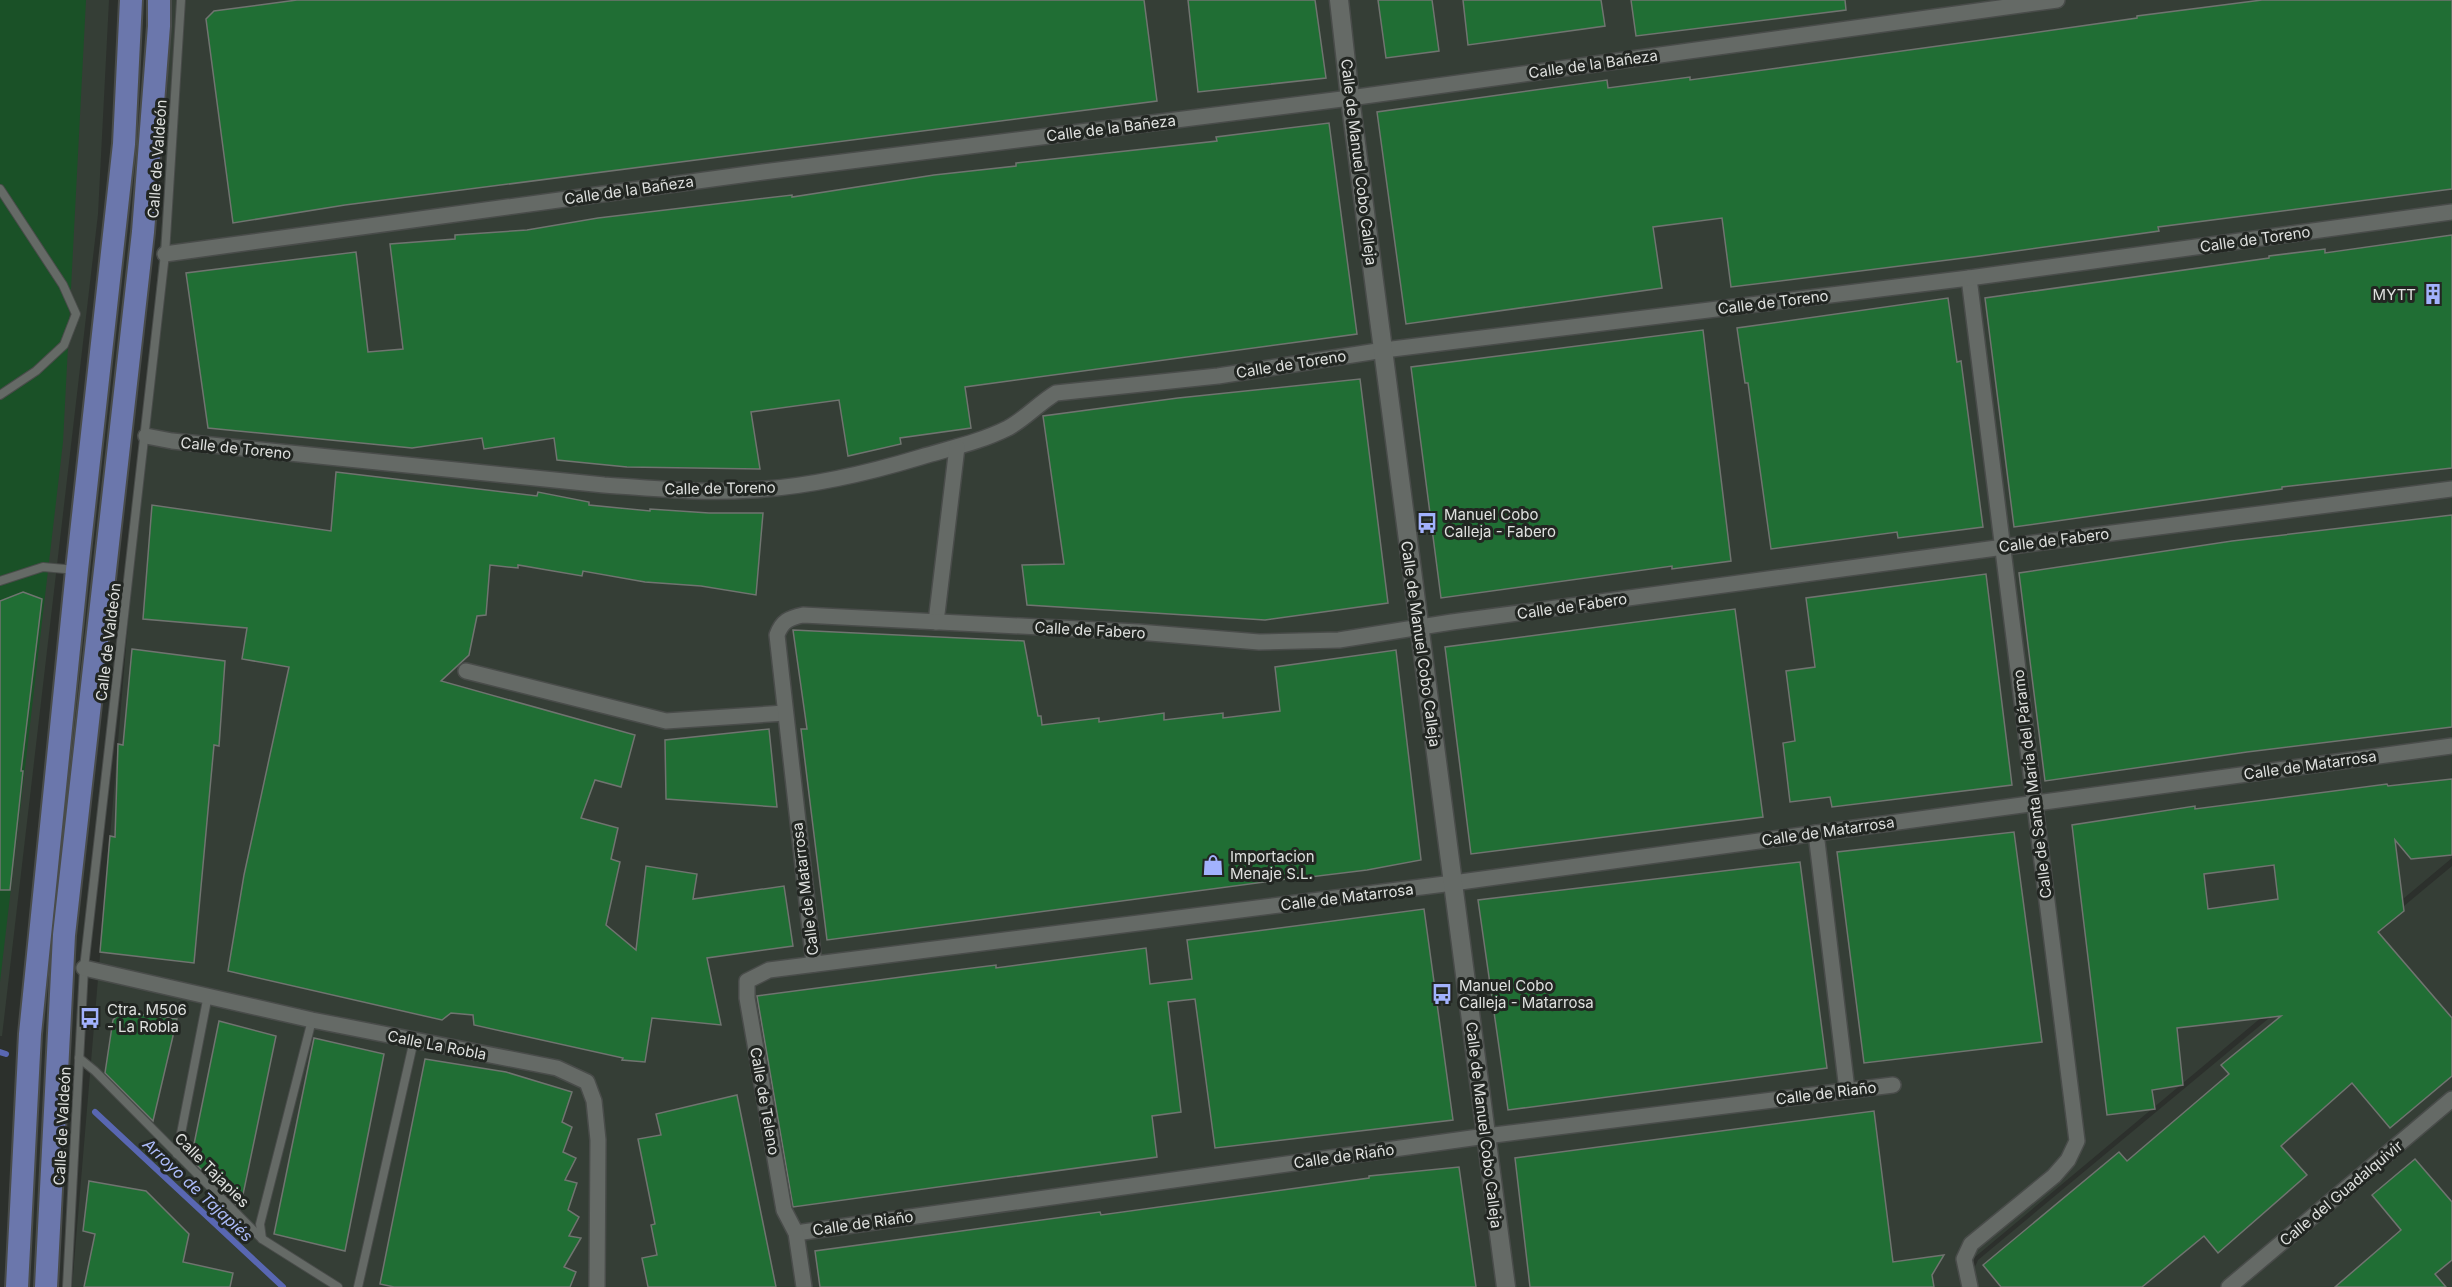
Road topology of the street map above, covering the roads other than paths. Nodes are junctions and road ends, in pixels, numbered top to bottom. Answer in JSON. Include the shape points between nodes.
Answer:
{"nodes":[{"id":1,"x":131,"y":0,"type":"edge"},
{"id":2,"x":159,"y":0,"type":"edge"},
{"id":3,"x":181,"y":0,"type":"edge"},
{"id":4,"x":1339,"y":0,"type":"edge"},
{"id":5,"x":2056,"y":0,"type":"edge"},
{"id":6,"x":1350,"y":98,"type":"junction"},
{"id":7,"x":0,"y":189,"type":"edge"},
{"id":8,"x":2452,"y":212,"type":"edge"},
{"id":9,"x":165,"y":254,"type":"junction"},
{"id":10,"x":1969,"y":278,"type":"junction"},
{"id":11,"x":1384,"y":350,"type":"junction"},
{"id":12,"x":0,"y":395,"type":"edge"},
{"id":13,"x":146,"y":436,"type":"junction"},
{"id":14,"x":957,"y":447,"type":"junction"},
{"id":15,"x":2452,"y":489,"type":"edge"},
{"id":16,"x":2004,"y":547,"type":"junction"},
{"id":17,"x":77,"y":570,"type":"junction"},
{"id":18,"x":0,"y":581,"type":"edge"},
{"id":19,"x":936,"y":622,"type":"junction"},
{"id":20,"x":1418,"y":627,"type":"junction"},
{"id":21,"x":466,"y":671,"type":"dead end"},
{"id":22,"x":785,"y":713,"type":"junction"},
{"id":23,"x":2452,"y":746,"type":"edge"},
{"id":24,"x":2033,"y":802,"type":"junction"},
{"id":25,"x":1815,"y":833,"type":"junction"},
{"id":26,"x":1453,"y":883,"type":"junction"},
{"id":27,"x":814,"y":964,"type":"junction"},
{"id":28,"x":84,"y":968,"type":"junction"},
{"id":29,"x":207,"y":995,"type":"junction"},
{"id":30,"x":312,"y":1020,"type":"junction"},
{"id":31,"x":414,"y":1040,"type":"junction"},
{"id":32,"x":79,"y":1058,"type":"junction"},
{"id":33,"x":1893,"y":1084,"type":"dead end"},
{"id":34,"x":1847,"y":1090,"type":"junction"},
{"id":35,"x":2452,"y":1099,"type":"edge"},
{"id":36,"x":1486,"y":1136,"type":"junction"},
{"id":37,"x":177,"y":1154,"type":"junction"},
{"id":38,"x":796,"y":1233,"type":"junction"},
{"id":39,"x":262,"y":1239,"type":"junction"},
{"id":40,"x":17,"y":1287,"type":"edge"},
{"id":41,"x":45,"y":1287,"type":"edge"},
{"id":42,"x":67,"y":1287,"type":"edge"},
{"id":43,"x":338,"y":1287,"type":"edge"},
{"id":44,"x":358,"y":1287,"type":"edge"},
{"id":45,"x":597,"y":1287,"type":"edge"},
{"id":46,"x":804,"y":1287,"type":"edge"},
{"id":47,"x":1506,"y":1287,"type":"edge"},
{"id":48,"x":1970,"y":1287,"type":"edge"},
{"id":49,"x":2229,"y":1287,"type":"edge"}],
"edges":[{"from":1,"to":17,"type":"main road","via":[[124,144]]},
{"from":2,"to":41,"type":"main road","via":[[142,244],[63,935]]},
{"from":3,"to":9,"type":"lane","name":"Calle de Valdeón"},
{"from":4,"to":6,"type":"street","name":"Calle de Manuel Cobo Calleja"},
{"from":5,"to":6,"type":"street","name":"Calle de la Bañeza"},
{"from":6,"to":9,"type":"street","name":"Calle de la Bañeza","via":[[763,172]]},
{"from":6,"to":11,"type":"street","name":"Calle de Manuel Cobo Calleja"},
{"from":7,"to":12,"type":"lane","via":[[63,285],[76,314],[64,345],[36,371]]},
{"from":8,"to":10,"type":"street","name":"Calle de Toreno"},
{"from":9,"to":13,"type":"lane","name":"Calle de Valdeón"},
{"from":10,"to":11,"type":"street","name":"Calle de Toreno"},
{"from":10,"to":16,"type":"street","name":"Calle de Santa María del Páramo"},
{"from":11,"to":14,"type":"street","name":"Calle de Toreno","via":[[1218,376],[1056,393],[1011,426]]},
{"from":11,"to":20,"type":"street","name":"Calle de Manuel Cobo Calleja"},
{"from":13,"to":14,"type":"street","name":"Calle de Toreno","via":[[581,483],[749,491],[815,484],[884,470]]},
{"from":13,"to":28,"type":"lane","name":"Calle de Valdeón"},
{"from":14,"to":19,"type":"street"},
{"from":15,"to":16,"type":"street","name":"Calle de Fabero"},
{"from":16,"to":20,"type":"street","name":"Calle de Fabero"},
{"from":16,"to":24,"type":"street","name":"Calle de Santa María del Páramo"},
{"from":17,"to":18,"type":"lane","via":[[43,567]]},
{"from":17,"to":40,"type":"main road","via":[[30,1034]]},
{"from":19,"to":20,"type":"street","name":"Calle de Fabero","via":[[1259,642],[1339,640]]},
{"from":19,"to":22,"type":"street","name":"Calle de Fabero","via":[[803,615],[790,618],[781,624],[777,635]]},
{"from":20,"to":26,"type":"street","name":"Calle de Manuel Cobo Calleja"},
{"from":21,"to":22,"type":"street","via":[[666,722]]},
{"from":22,"to":27,"type":"street","name":"Calle de Matarrosa"},
{"from":23,"to":24,"type":"street","name":"Calle de Matarrosa"},
{"from":24,"to":25,"type":"street","name":"Calle de Matarrosa"},
{"from":24,"to":48,"type":"street","name":"Calle de Santa María del Páramo","via":[[2077,1141],[2068,1161],[2054,1176],[1971,1244],[1964,1259]]},
{"from":25,"to":26,"type":"street","name":"Calle de Matarrosa"},
{"from":25,"to":34,"type":"street"},
{"from":26,"to":27,"type":"street","name":"Calle de Matarrosa"},
{"from":26,"to":36,"type":"street","name":"Calle de Manuel Cobo Calleja"},
{"from":27,"to":38,"type":"street","name":"Calle de Teleno","via":[[769,970],[747,981],[784,1210]]},
{"from":28,"to":29,"type":"street","name":"Calle La Robla"},
{"from":28,"to":32,"type":"lane","name":"Calle de Valdeón"},
{"from":29,"to":30,"type":"street","name":"Calle La Robla"},
{"from":29,"to":37,"type":"lane"},
{"from":30,"to":31,"type":"street","name":"Calle La Robla"},
{"from":30,"to":39,"type":"lane","via":[[260,1224]]},
{"from":31,"to":44,"type":"lane"},
{"from":31,"to":45,"type":"street","name":"Calle La Robla","via":[[556,1068],[587,1082],[594,1101],[598,1140]]},
{"from":32,"to":37,"type":"lane","name":"Calle Tajapies"},
{"from":32,"to":42,"type":"lane","name":"Calle de Valdeón"},
{"from":33,"to":34,"type":"street","name":"Calle de Riaño"},
{"from":34,"to":36,"type":"street","name":"Calle de Riaño"},
{"from":35,"to":49,"type":"street","name":"Calle del Guadalquivir"},
{"from":36,"to":38,"type":"street","name":"Calle de Riaño"},
{"from":36,"to":47,"type":"street","name":"Calle de Manuel Cobo Calleja"},
{"from":37,"to":39,"type":"lane","name":"Calle Tajapies"},
{"from":38,"to":46,"type":"street","name":"Calle de Teleno"},
{"from":39,"to":43,"type":"lane","name":"Calle Tajapies"}]}
